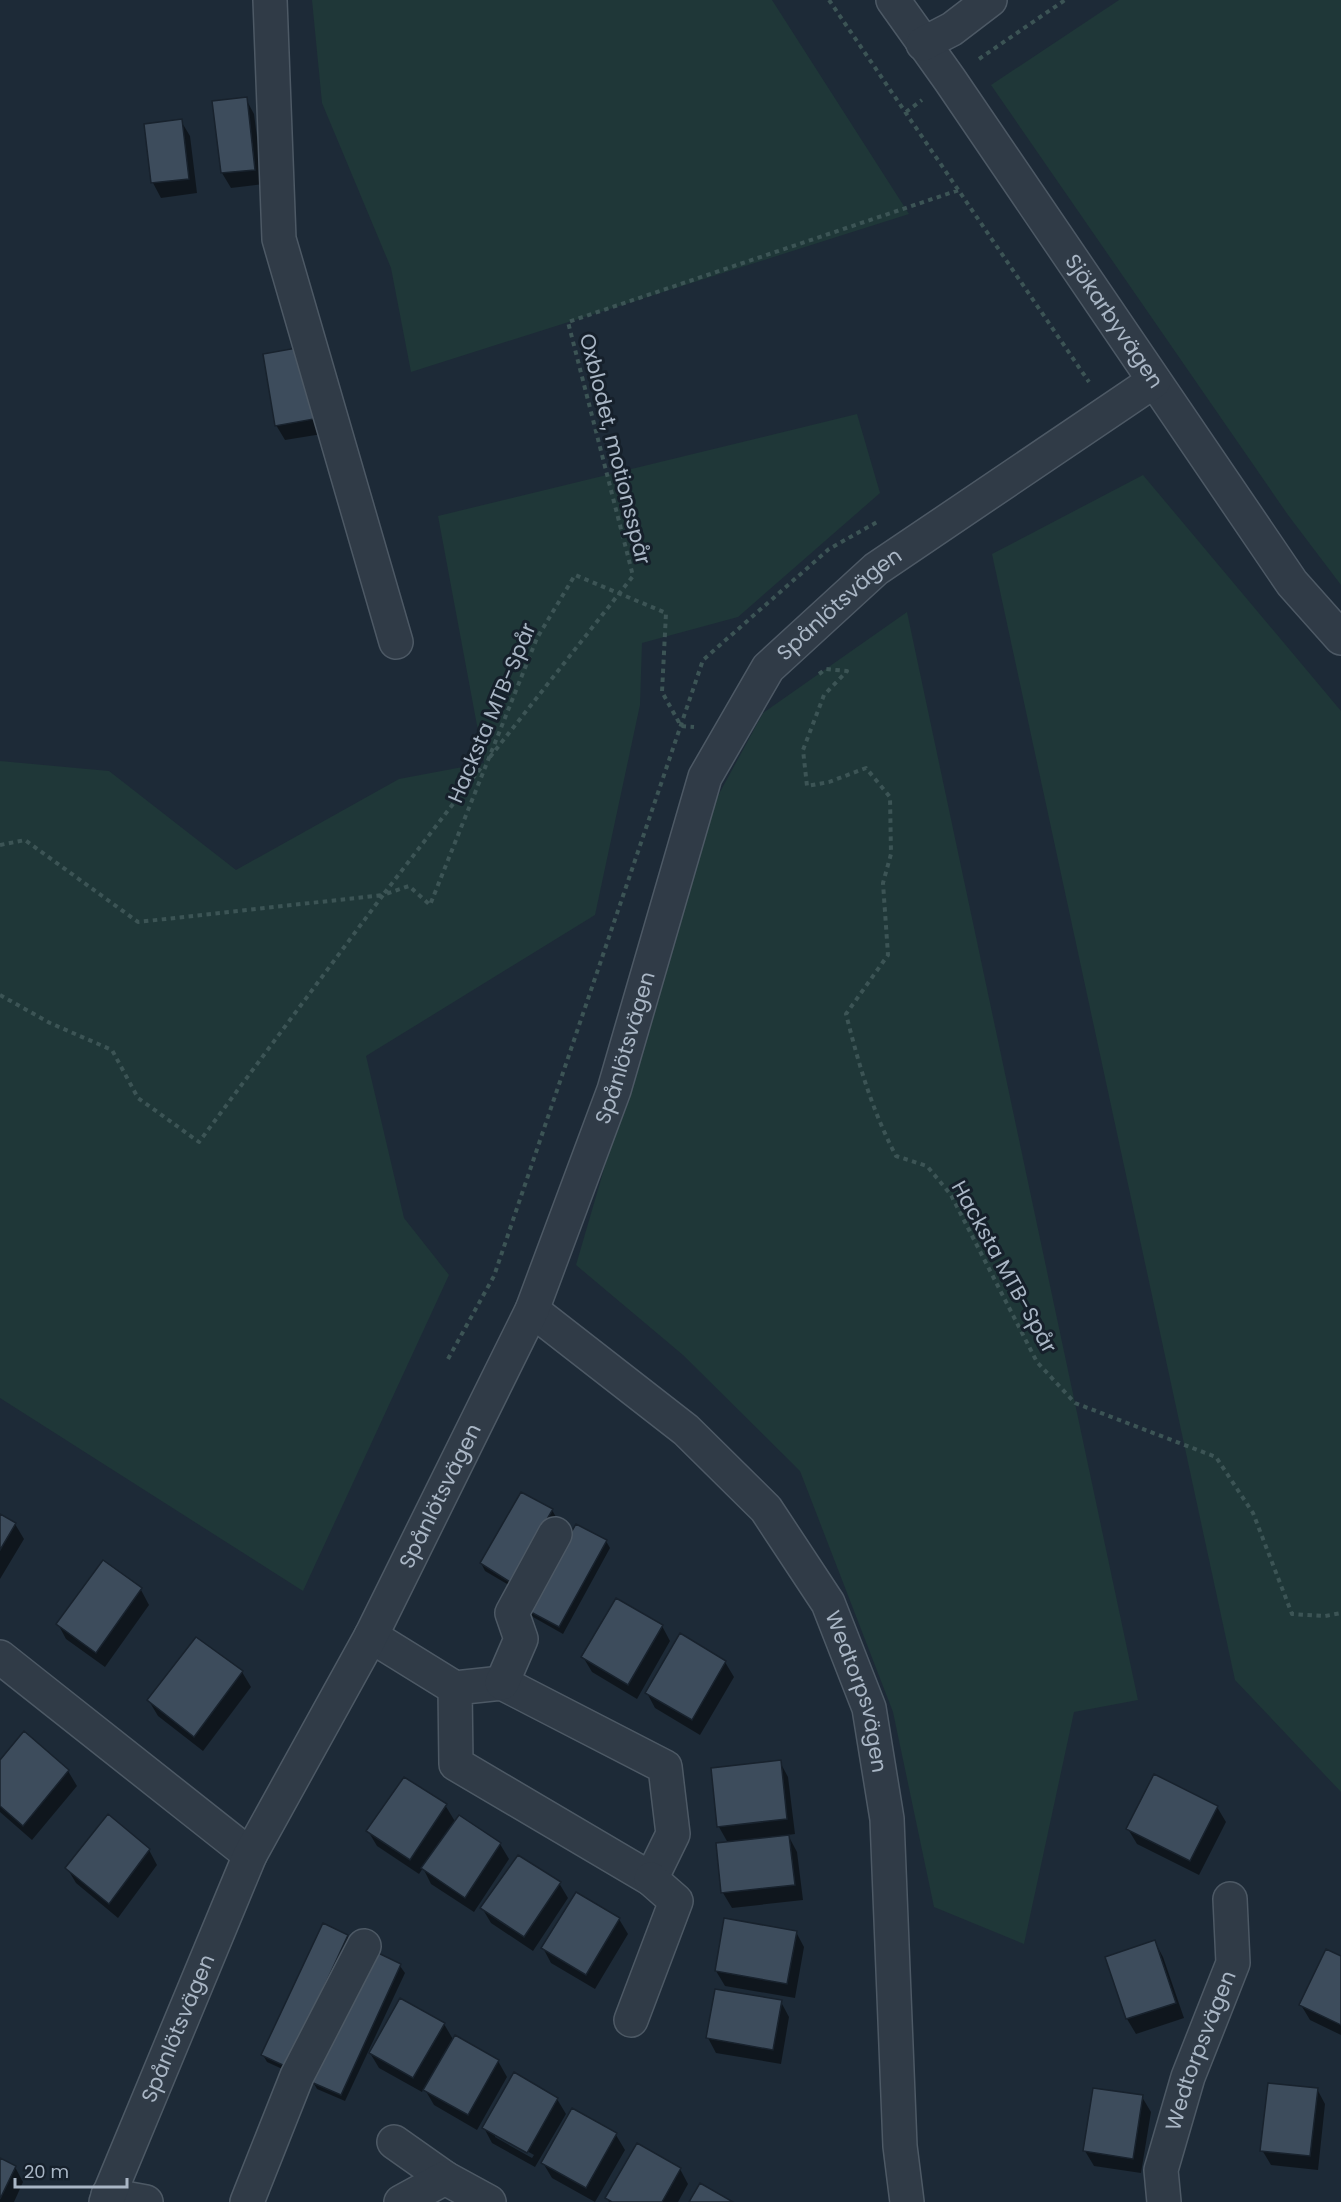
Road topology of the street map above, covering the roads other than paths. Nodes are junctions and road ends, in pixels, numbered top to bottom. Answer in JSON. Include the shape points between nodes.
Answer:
{"nodes":[{"id":1,"x":270,"y":0,"type":"edge"},
{"id":2,"x":893,"y":0,"type":"edge"},
{"id":3,"x":990,"y":0,"type":"edge"},
{"id":4,"x":923,"y":44,"type":"junction"},
{"id":5,"x":1154,"y":381,"type":"junction"},
{"id":6,"x":1341,"y":638,"type":"edge"},
{"id":7,"x":396,"y":642,"type":"dead end"},
{"id":8,"x":532,"y":1310,"type":"junction"},
{"id":9,"x":555,"y":1534,"type":"dead end"},
{"id":10,"x":371,"y":1636,"type":"junction"},
{"id":11,"x":0,"y":1657,"type":"edge"},
{"id":12,"x":502,"y":1683,"type":"junction"},
{"id":13,"x":455,"y":1688,"type":"junction"},
{"id":14,"x":250,"y":1855,"type":"junction"},
{"id":15,"x":651,"y":1879,"type":"junction"},
{"id":16,"x":1230,"y":1899,"type":"dead end"},
{"id":17,"x":364,"y":1946,"type":"dead end"},
{"id":18,"x":631,"y":2020,"type":"dead end"},
{"id":19,"x":394,"y":2142,"type":"dead end"},
{"id":20,"x":446,"y":2178,"type":"junction"},
{"id":21,"x":107,"y":2198,"type":"edge"},
{"id":22,"x":146,"y":2202,"type":"edge"},
{"id":23,"x":246,"y":2202,"type":"edge"},
{"id":24,"x":401,"y":2202,"type":"edge"},
{"id":25,"x":489,"y":2202,"type":"edge"},
{"id":26,"x":907,"y":2202,"type":"edge"},
{"id":27,"x":1164,"y":2202,"type":"edge"}],
"edges":[{"from":1,"to":7,"type":"street","via":[[279,239]]},
{"from":2,"to":4,"type":"street","name":"Sjökarbyvägen"},
{"from":3,"to":4,"type":"street"},
{"from":4,"to":5,"type":"street","name":"Sjökarbyvägen"},
{"from":5,"to":6,"type":"street","name":"Sjökarbyvägen","via":[[1292,583]]},
{"from":5,"to":8,"type":"street","name":"Spånlötsvägen","via":[[876,569],[768,668],[705,777],[615,1090]]},
{"from":8,"to":10,"type":"street","name":"Spånlötsvägen"},
{"from":8,"to":26,"type":"street","name":"Wedtorpsvägen","via":[[686,1430],[766,1509],[828,1603],[869,1708],[887,1819],[900,2146]]},
{"from":9,"to":12,"type":"street","via":[[512,1613],[520,1639]]},
{"from":10,"to":13,"type":"street"},
{"from":10,"to":14,"type":"street","name":"Spånlötsvägen"},
{"from":11,"to":14,"type":"street"},
{"from":12,"to":13,"type":"street"},
{"from":12,"to":15,"type":"street","via":[[665,1767],[673,1834]]},
{"from":13,"to":15,"type":"street","via":[[456,1764]]},
{"from":14,"to":21,"type":"street","name":"Spånlötsvägen"},
{"from":15,"to":18,"type":"street","via":[[676,1901]]},
{"from":16,"to":27,"type":"street","name":"Wedtorpsvägen","via":[[1233,1964],[1188,2077],[1161,2170]]},
{"from":17,"to":23,"type":"street","via":[[297,2076]]},
{"from":19,"to":20,"type":"street"},
{"from":20,"to":24,"type":"street"},
{"from":20,"to":25,"type":"street"},
{"from":21,"to":22,"type":"street"}]}
